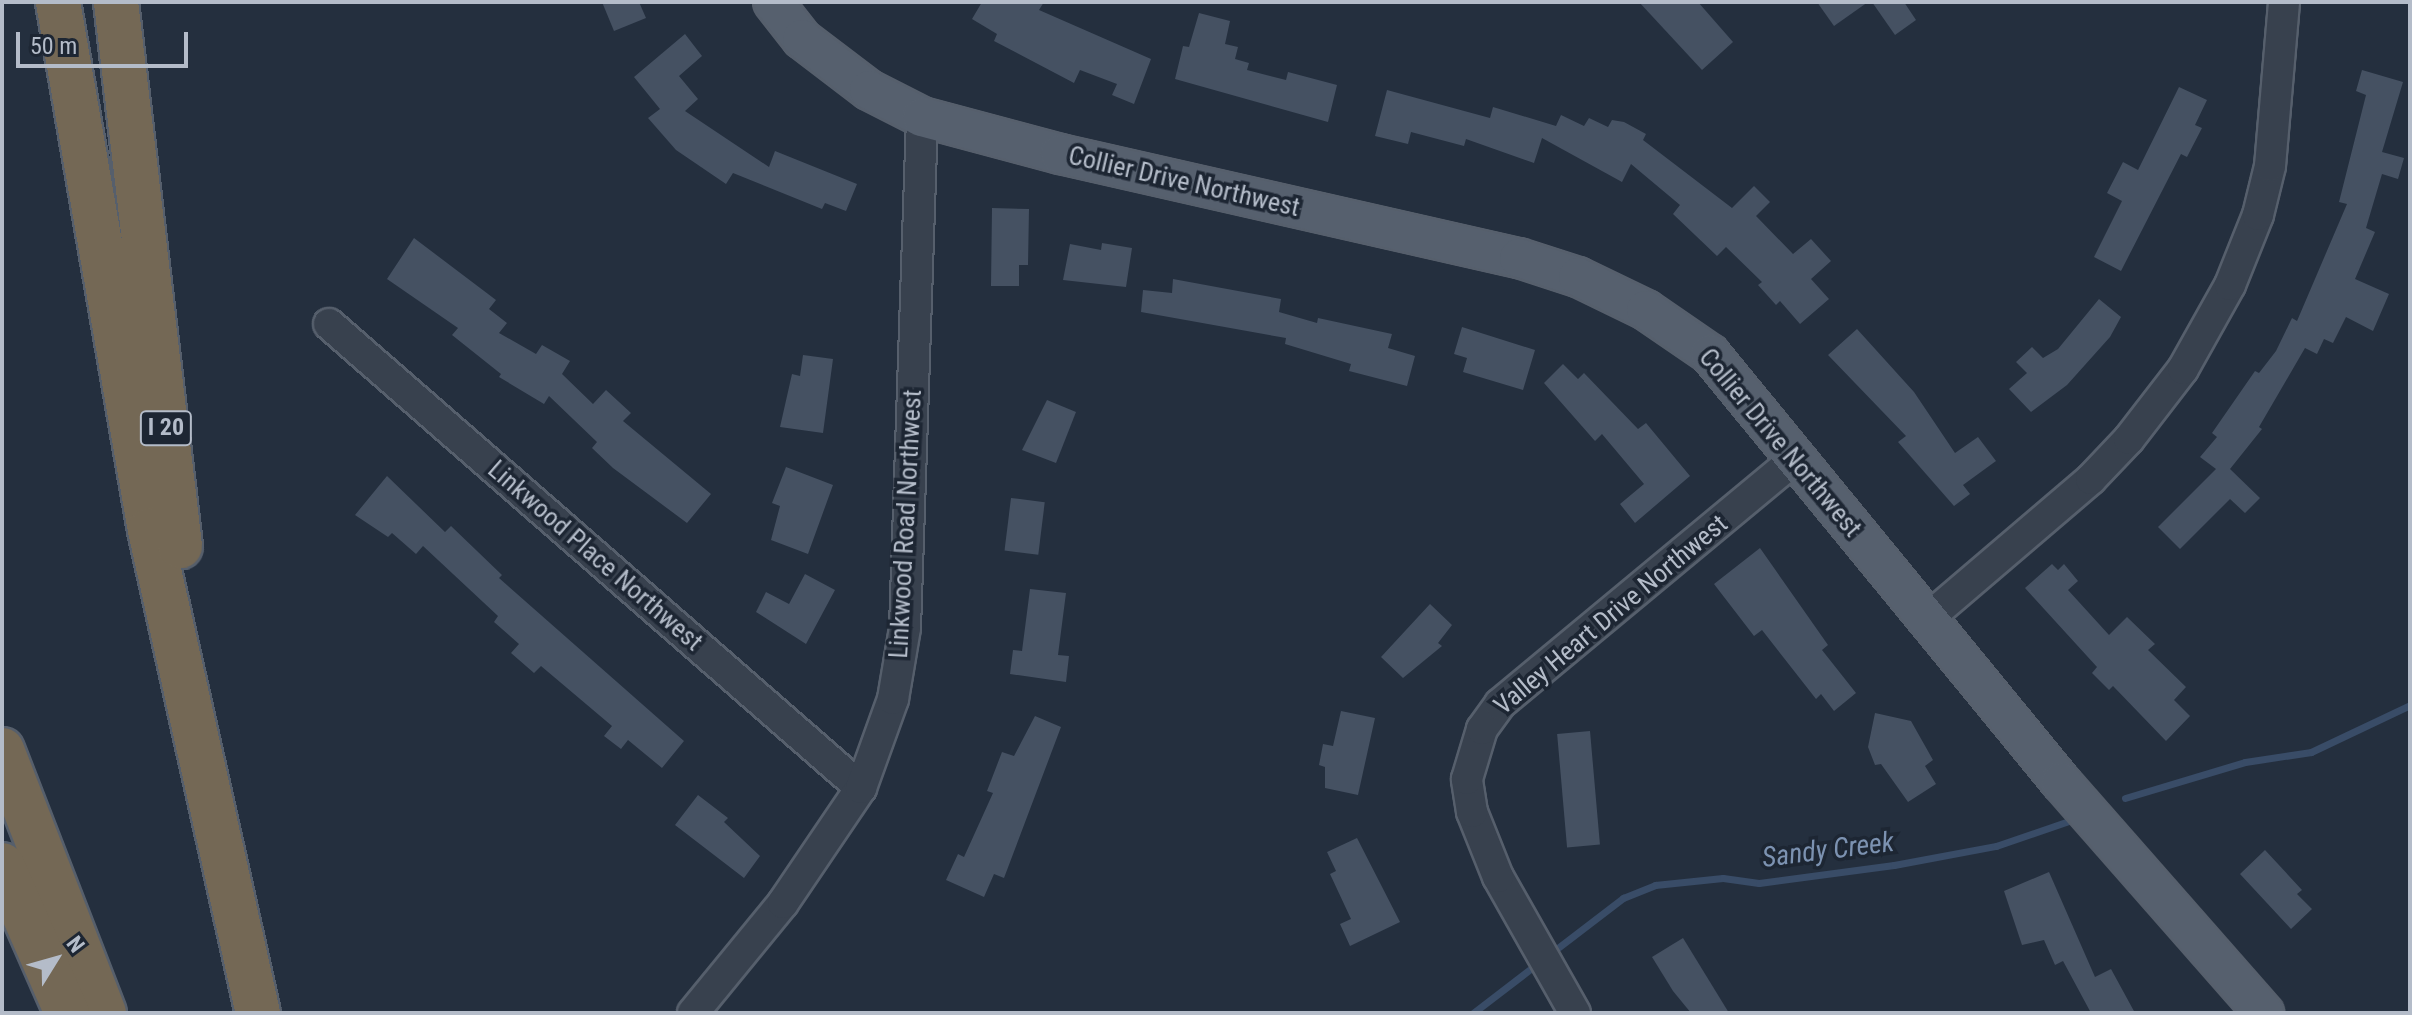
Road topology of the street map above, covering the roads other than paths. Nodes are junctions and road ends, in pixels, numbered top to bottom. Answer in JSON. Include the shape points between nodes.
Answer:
{"nodes":[{"id":1,"x":58,"y":2,"type":"edge"},
{"id":2,"x":116,"y":2,"type":"edge"},
{"id":3,"x":773,"y":2,"type":"edge"},
{"id":4,"x":2284,"y":2,"type":"edge"},
{"id":5,"x":922,"y":117,"type":"junction"},
{"id":6,"x":329,"y":324,"type":"dead end"},
{"id":7,"x":1798,"y":457,"type":"junction"},
{"id":8,"x":1926,"y":620,"type":"junction"},
{"id":9,"x":2,"y":750,"type":"edge"},
{"id":10,"x":861,"y":788,"type":"junction"},
{"id":11,"x":223,"y":853,"type":"junction"},
{"id":12,"x":2,"y":865,"type":"edge"},
{"id":13,"x":67,"y":1013,"type":"edge"},
{"id":14,"x":104,"y":1013,"type":"edge"},
{"id":15,"x":258,"y":1013,"type":"edge"},
{"id":16,"x":693,"y":1013,"type":"edge"},
{"id":17,"x":1575,"y":1013,"type":"edge"},
{"id":18,"x":2264,"y":1013,"type":"edge"}],
"edges":[{"from":1,"to":11,"type":"highway","via":[[150,530]]},
{"from":2,"to":11,"type":"highway","number":"I 20"},
{"from":3,"to":5,"type":"main road","name":"Collier Drive Northwest","via":[[802,39],[858,82]]},
{"from":4,"to":8,"type":"street","via":[[2270,166],[2258,215],[2230,285],[2183,369],[2091,479]]},
{"from":5,"to":7,"type":"main road","name":"Collier Drive Northwest","via":[[1060,154],[1519,258],[1578,277],[1646,310],[1710,354]]},
{"from":5,"to":10,"type":"street","name":"Linkwood Road Northwest","via":[[905,628],[893,699]]},
{"from":6,"to":10,"type":"street","name":"Linkwood Place Northwest"},
{"from":7,"to":8,"type":"main road","name":"Collier Drive Northwest"},
{"from":7,"to":17,"type":"street","name":"Valley Heart Drive Northwest","via":[[1500,704],[1482,729],[1467,779],[1472,812],[1498,877]]},
{"from":8,"to":18,"type":"main road","name":"Collier Drive Northwest"},
{"from":9,"to":14,"type":"highway"},
{"from":10,"to":16,"type":"street","name":"Linkwood Road Northwest","via":[[783,903]]},
{"from":11,"to":15,"type":"highway","number":"I 20"},
{"from":12,"to":13,"type":"highway"}]}
